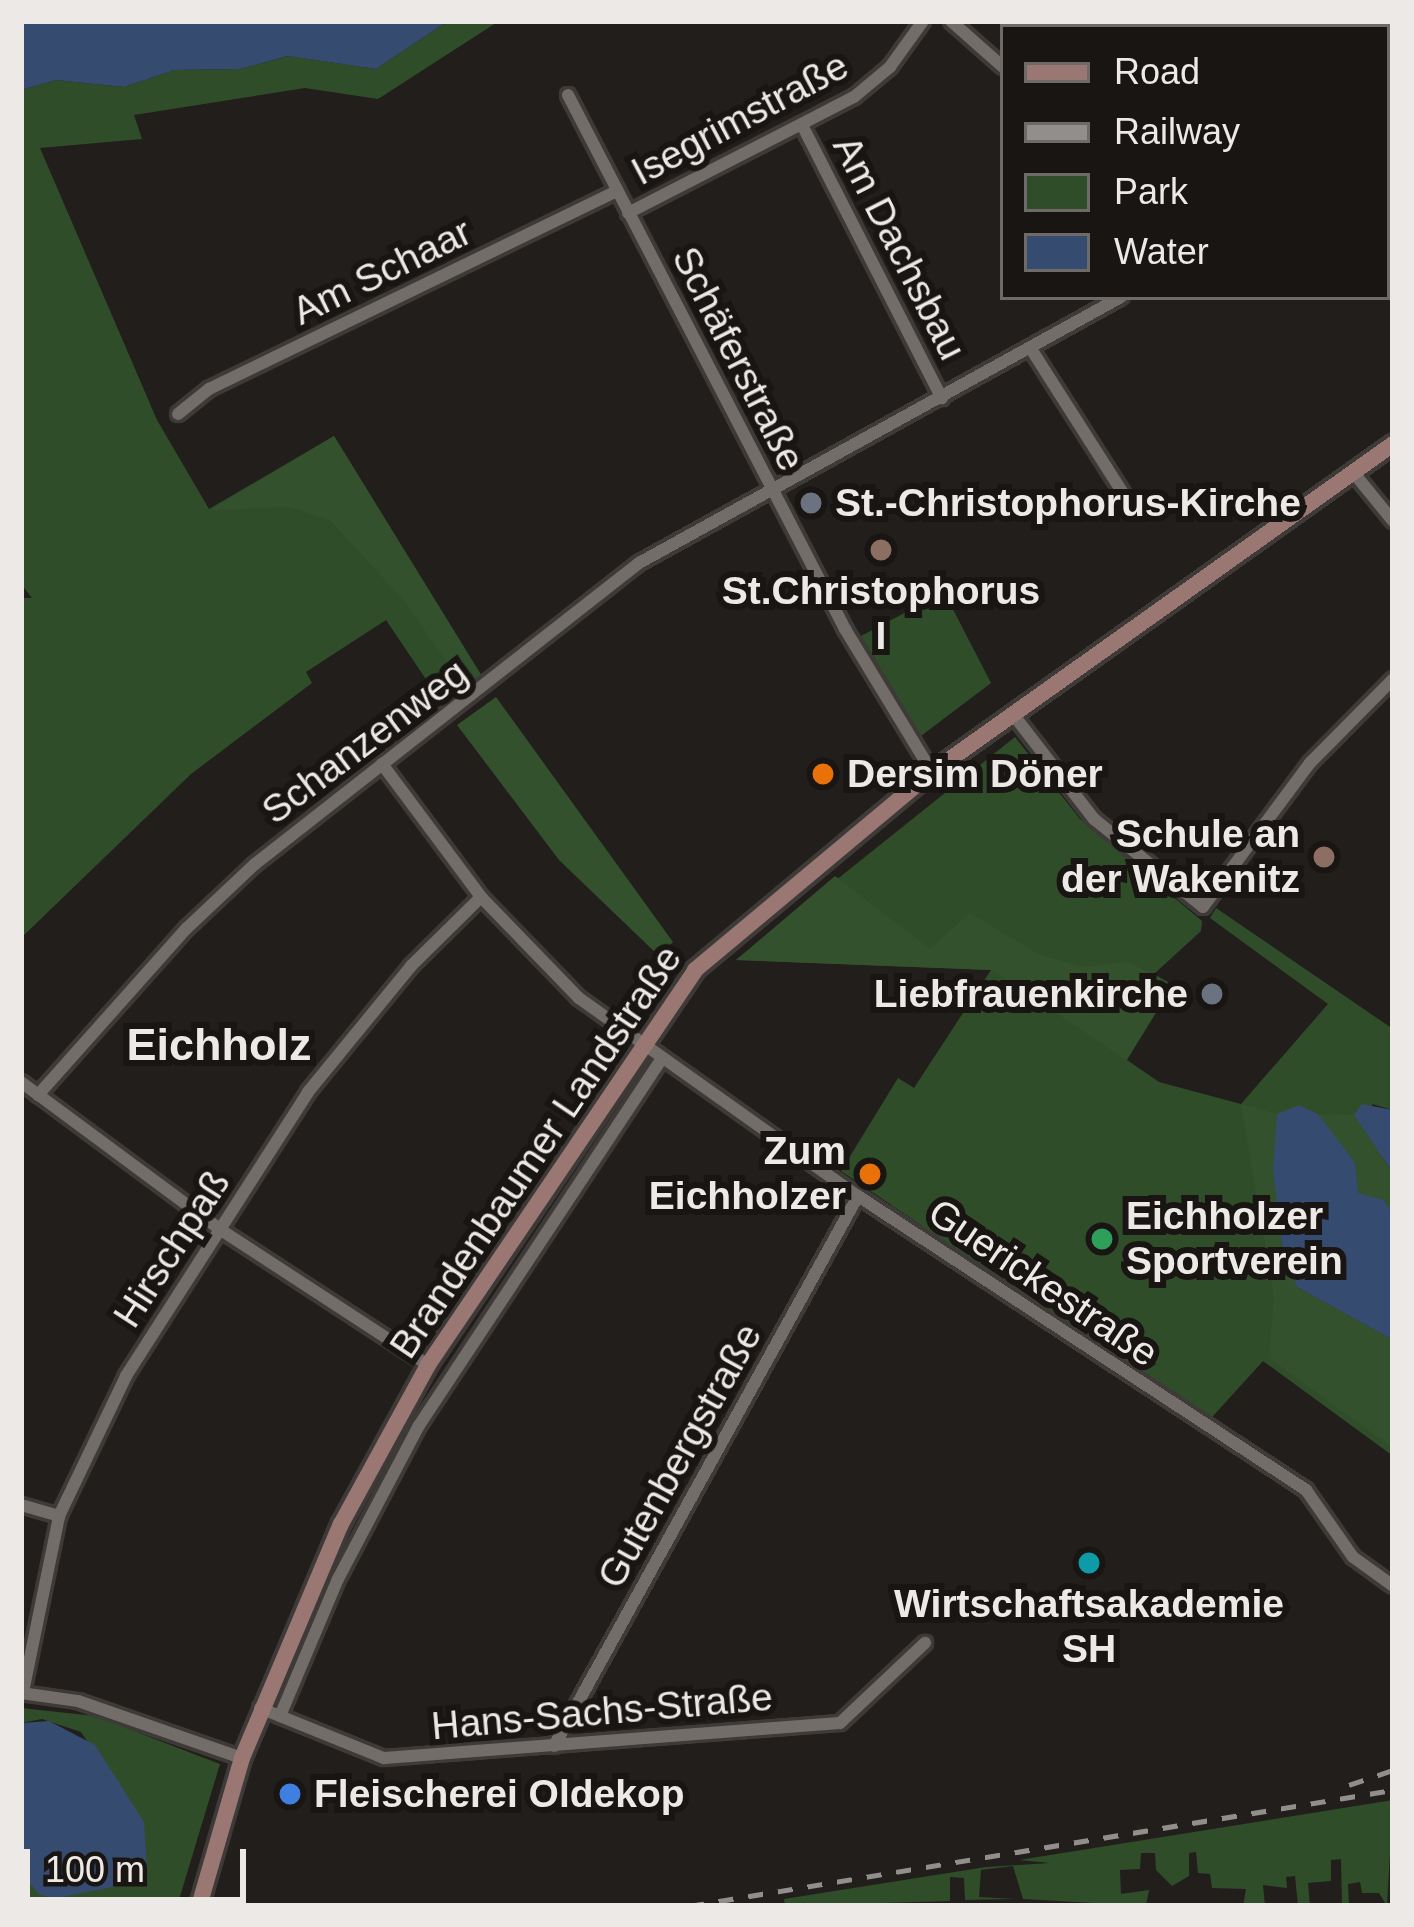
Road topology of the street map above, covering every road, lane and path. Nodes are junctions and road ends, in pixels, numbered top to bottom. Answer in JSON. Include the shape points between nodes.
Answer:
{"nodes":[{"id":1,"x":923,"y":21,"type":"edge"},
{"id":2,"x":951,"y":21,"type":"edge"},
{"id":3,"x":1000,"y":65,"type":"edge"},
{"id":4,"x":568,"y":95,"type":"dead end"},
{"id":5,"x":802,"y":125,"type":"junction"},
{"id":6,"x":617,"y":191,"type":"junction"},
{"id":7,"x":628,"y":212,"type":"junction"},
{"id":8,"x":1116,"y":300,"type":"edge"},
{"id":9,"x":1033,"y":352,"type":"junction"},
{"id":10,"x":942,"y":398,"type":"junction"},
{"id":11,"x":178,"y":414,"type":"dead end"},
{"id":12,"x":1393,"y":444,"type":"edge"},
{"id":13,"x":1353,"y":472,"type":"junction"},
{"id":14,"x":770,"y":486,"type":"junction"},
{"id":15,"x":1124,"y":495,"type":"dead end"},
{"id":16,"x":1393,"y":521,"type":"edge"},
{"id":17,"x":1393,"y":679,"type":"edge"},
{"id":18,"x":1012,"y":712,"type":"junction"},
{"id":19,"x":382,"y":764,"type":"junction"},
{"id":20,"x":932,"y":772,"type":"junction"},
{"id":21,"x":481,"y":898,"type":"junction"},
{"id":22,"x":642,"y":1047,"type":"junction"},
{"id":23,"x":660,"y":1061,"type":"junction"},
{"id":24,"x":22,"y":1084,"type":"edge"},
{"id":25,"x":38,"y":1095,"type":"junction"},
{"id":26,"x":858,"y":1196,"type":"junction"},
{"id":27,"x":221,"y":1230,"type":"junction"},
{"id":28,"x":428,"y":1365,"type":"junction"},
{"id":29,"x":21,"y":1504,"type":"edge"},
{"id":30,"x":59,"y":1516,"type":"junction"},
{"id":31,"x":1393,"y":1586,"type":"edge"},
{"id":32,"x":925,"y":1642,"type":"dead end"},
{"id":33,"x":22,"y":1693,"type":"edge"},
{"id":34,"x":260,"y":1708,"type":"junction"},
{"id":35,"x":280,"y":1716,"type":"junction"},
{"id":36,"x":554,"y":1746,"type":"junction"},
{"id":37,"x":242,"y":1759,"type":"junction"},
{"id":38,"x":199,"y":1906,"type":"edge"}],
"edges":[{"from":1,"to":5,"type":"street","name":"Isegrimstraße","via":[[874,81]]},
{"from":2,"to":3,"type":"street"},
{"from":4,"to":6,"type":"street","name":"Schäferstraße"},
{"from":5,"to":7,"type":"street","name":"Isegrimstraße"},
{"from":5,"to":10,"type":"street","name":"Am Dachsbau"},
{"from":6,"to":7,"type":"street","name":"Schäferstraße"},
{"from":6,"to":11,"type":"street","name":"Am Schaar","via":[[209,389]]},
{"from":7,"to":14,"type":"street","name":"Schäferstraße"},
{"from":8,"to":9,"type":"street","name":"Schanzenweg"},
{"from":9,"to":10,"type":"street","name":"Schanzenweg"},
{"from":9,"to":15,"type":"street"},
{"from":10,"to":14,"type":"street","name":"Schanzenweg"},
{"from":12,"to":13,"type":"main road","name":"Brandenbaumer Landstraße"},
{"from":13,"to":16,"type":"street"},
{"from":13,"to":18,"type":"main road","name":"Brandenbaumer Landstraße"},
{"from":14,"to":19,"type":"street","name":"Schanzenweg","via":[[639,562]]},
{"from":14,"to":20,"type":"street","name":"Schäferstraße"},
{"from":17,"to":18,"type":"street","via":[[1310,763],[1203,908],[1094,819]]},
{"from":18,"to":20,"type":"main road","name":"Brandenbaumer Landstraße"},
{"from":19,"to":21,"type":"street","name":"Guerickestraße"},
{"from":19,"to":25,"type":"street","name":"Schanzenweg","via":[[187,928]]},
{"from":20,"to":22,"type":"main road","name":"Brandenbaumer Landstraße","via":[[717,946]]},
{"from":21,"to":22,"type":"street","name":"Guerickestraße","via":[[564,984]]},
{"from":21,"to":27,"type":"street","name":"Hirschpaß","via":[[410,966],[308,1092]]},
{"from":22,"to":23,"type":"street","name":"Guerickestraße"},
{"from":22,"to":28,"type":"main road","name":"Brandenbaumer Landstraße"},
{"from":23,"to":26,"type":"street","name":"Guerickestraße"},
{"from":23,"to":35,"type":"street","name":"Brandenbaumer Landstraße","via":[[428,1409],[338,1579]]},
{"from":24,"to":25,"type":"street"},
{"from":25,"to":27,"type":"street"},
{"from":26,"to":31,"type":"street","name":"Guerickestraße","via":[[1306,1490],[1353,1557]]},
{"from":26,"to":36,"type":"street","name":"Gutenbergstraße"},
{"from":27,"to":28,"type":"street"},
{"from":27,"to":30,"type":"street","name":"Hirschpaß","via":[[101,1420]]},
{"from":28,"to":34,"type":"main road","name":"Brandenbaumer Landstraße","via":[[317,1571]]},
{"from":29,"to":30,"type":"street"},
{"from":30,"to":33,"type":"street","name":"Hirschpaß"},
{"from":32,"to":36,"type":"street","name":"Hans-Sachs-Straße","via":[[840,1724]]},
{"from":33,"to":37,"type":"street","via":[[78,1701]]},
{"from":34,"to":35,"type":"street","name":"Hans-Sachs-Straße"},
{"from":34,"to":37,"type":"main road","name":"Brandenbaumer Landstraße"},
{"from":35,"to":36,"type":"street","name":"Hans-Sachs-Straße","via":[[384,1758]]},
{"from":37,"to":38,"type":"main road","name":"Brandenbaumer Landstraße"}]}
